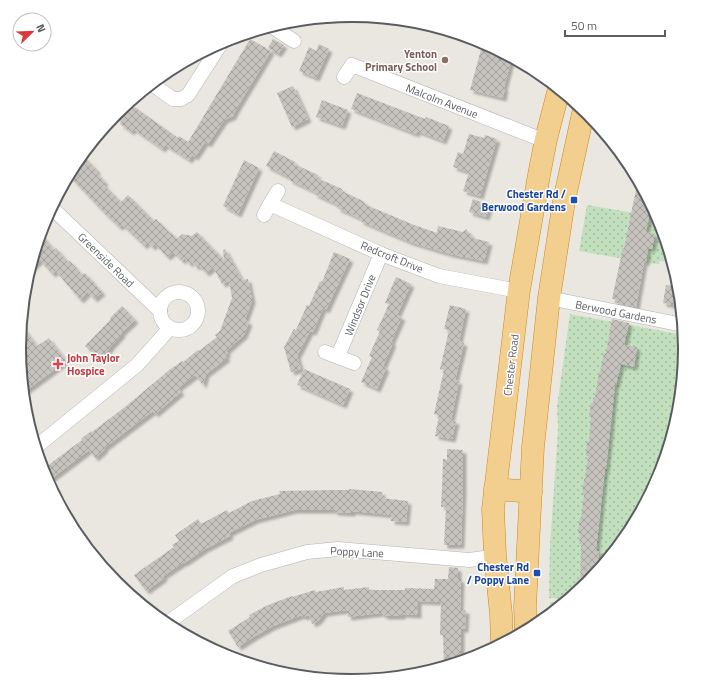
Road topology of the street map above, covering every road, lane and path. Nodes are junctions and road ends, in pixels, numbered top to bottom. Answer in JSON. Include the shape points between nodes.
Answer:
{"nodes":[{"id":1,"x":278,"y":31,"type":"edge"},
{"id":2,"x":294,"y":40,"type":"dead end"},
{"id":3,"x":215,"y":53,"type":"edge"},
{"id":4,"x":344,"y":77,"type":"dead end"},
{"id":5,"x":157,"y":87,"type":"edge"},
{"id":6,"x":558,"y":95,"type":"edge"},
{"id":7,"x":582,"y":116,"type":"edge"},
{"id":8,"x":546,"y":140,"type":"junction"},
{"id":9,"x":278,"y":191,"type":"dead end"},
{"id":10,"x":56,"y":212,"type":"edge"},
{"id":11,"x":381,"y":254,"type":"junction"},
{"id":12,"x":519,"y":290,"type":"junction"},
{"id":13,"x":549,"y":298,"type":"junction"},
{"id":14,"x":160,"y":311,"type":"junction"},
{"id":15,"x":678,"y":324,"type":"edge"},
{"id":16,"x":170,"y":328,"type":"junction"},
{"id":17,"x":325,"y":352,"type":"dead end"},
{"id":18,"x":338,"y":356,"type":"junction"},
{"id":19,"x":354,"y":363,"type":"dead end"},
{"id":20,"x":41,"y":443,"type":"edge"},
{"id":21,"x":495,"y":489,"type":"junction"},
{"id":22,"x":531,"y":492,"type":"junction"},
{"id":23,"x":495,"y":555,"type":"junction"},
{"id":24,"x":172,"y":620,"type":"edge"},
{"id":25,"x":526,"y":624,"type":"edge"},
{"id":26,"x":513,"y":631,"type":"edge"},
{"id":27,"x":502,"y":634,"type":"edge"}],
"edges":[{"from":1,"to":2,"type":"street"},
{"from":3,"to":5,"type":"street","via":[[188,95],[181,99],[173,99]]},
{"from":4,"to":8,"type":"street","name":"Malcolm Avenue","via":[[352,65]]},
{"from":6,"to":8,"type":"highway","name":"Chester Road"},
{"from":7,"to":13,"type":"highway","via":[[564,201]]},
{"from":8,"to":12,"type":"highway","name":"Chester Road"},
{"from":9,"to":11,"type":"street","name":"Redcroft Drive","via":[[267,210]]},
{"from":10,"to":14,"type":"street","name":"Greenside Road"},
{"from":11,"to":12,"type":"street","name":"Redcroft Drive","via":[[439,276]]},
{"from":11,"to":18,"type":"street","name":"Windsor Drive"},
{"from":12,"to":21,"type":"highway","name":"Chester Road"},
{"from":13,"to":15,"type":"street","name":"Berwood Gardens"},
{"from":13,"to":22,"type":"highway","via":[[533,447]]},
{"from":14,"to":16,"type":"street","name":"Greenside Road","via":[[163,321]]},
{"from":14,"to":16,"type":"street","via":[[164,298],[175,291],[191,295],[197,304],[195,322],[179,330]]},
{"from":16,"to":20,"type":"street","via":[[137,365]]},
{"from":17,"to":18,"type":"street"},
{"from":18,"to":19,"type":"street"},
{"from":21,"to":22,"type":"highway"},
{"from":21,"to":23,"type":"highway","name":"Chester Road"},
{"from":22,"to":25,"type":"highway"},
{"from":23,"to":24,"type":"street","name":"Poppy Lane","via":[[469,560],[338,549],[307,552],[233,576]]},
{"from":23,"to":27,"type":"highway","name":"Chester Road"},
{"from":26,"to":27,"type":"highway"}]}
